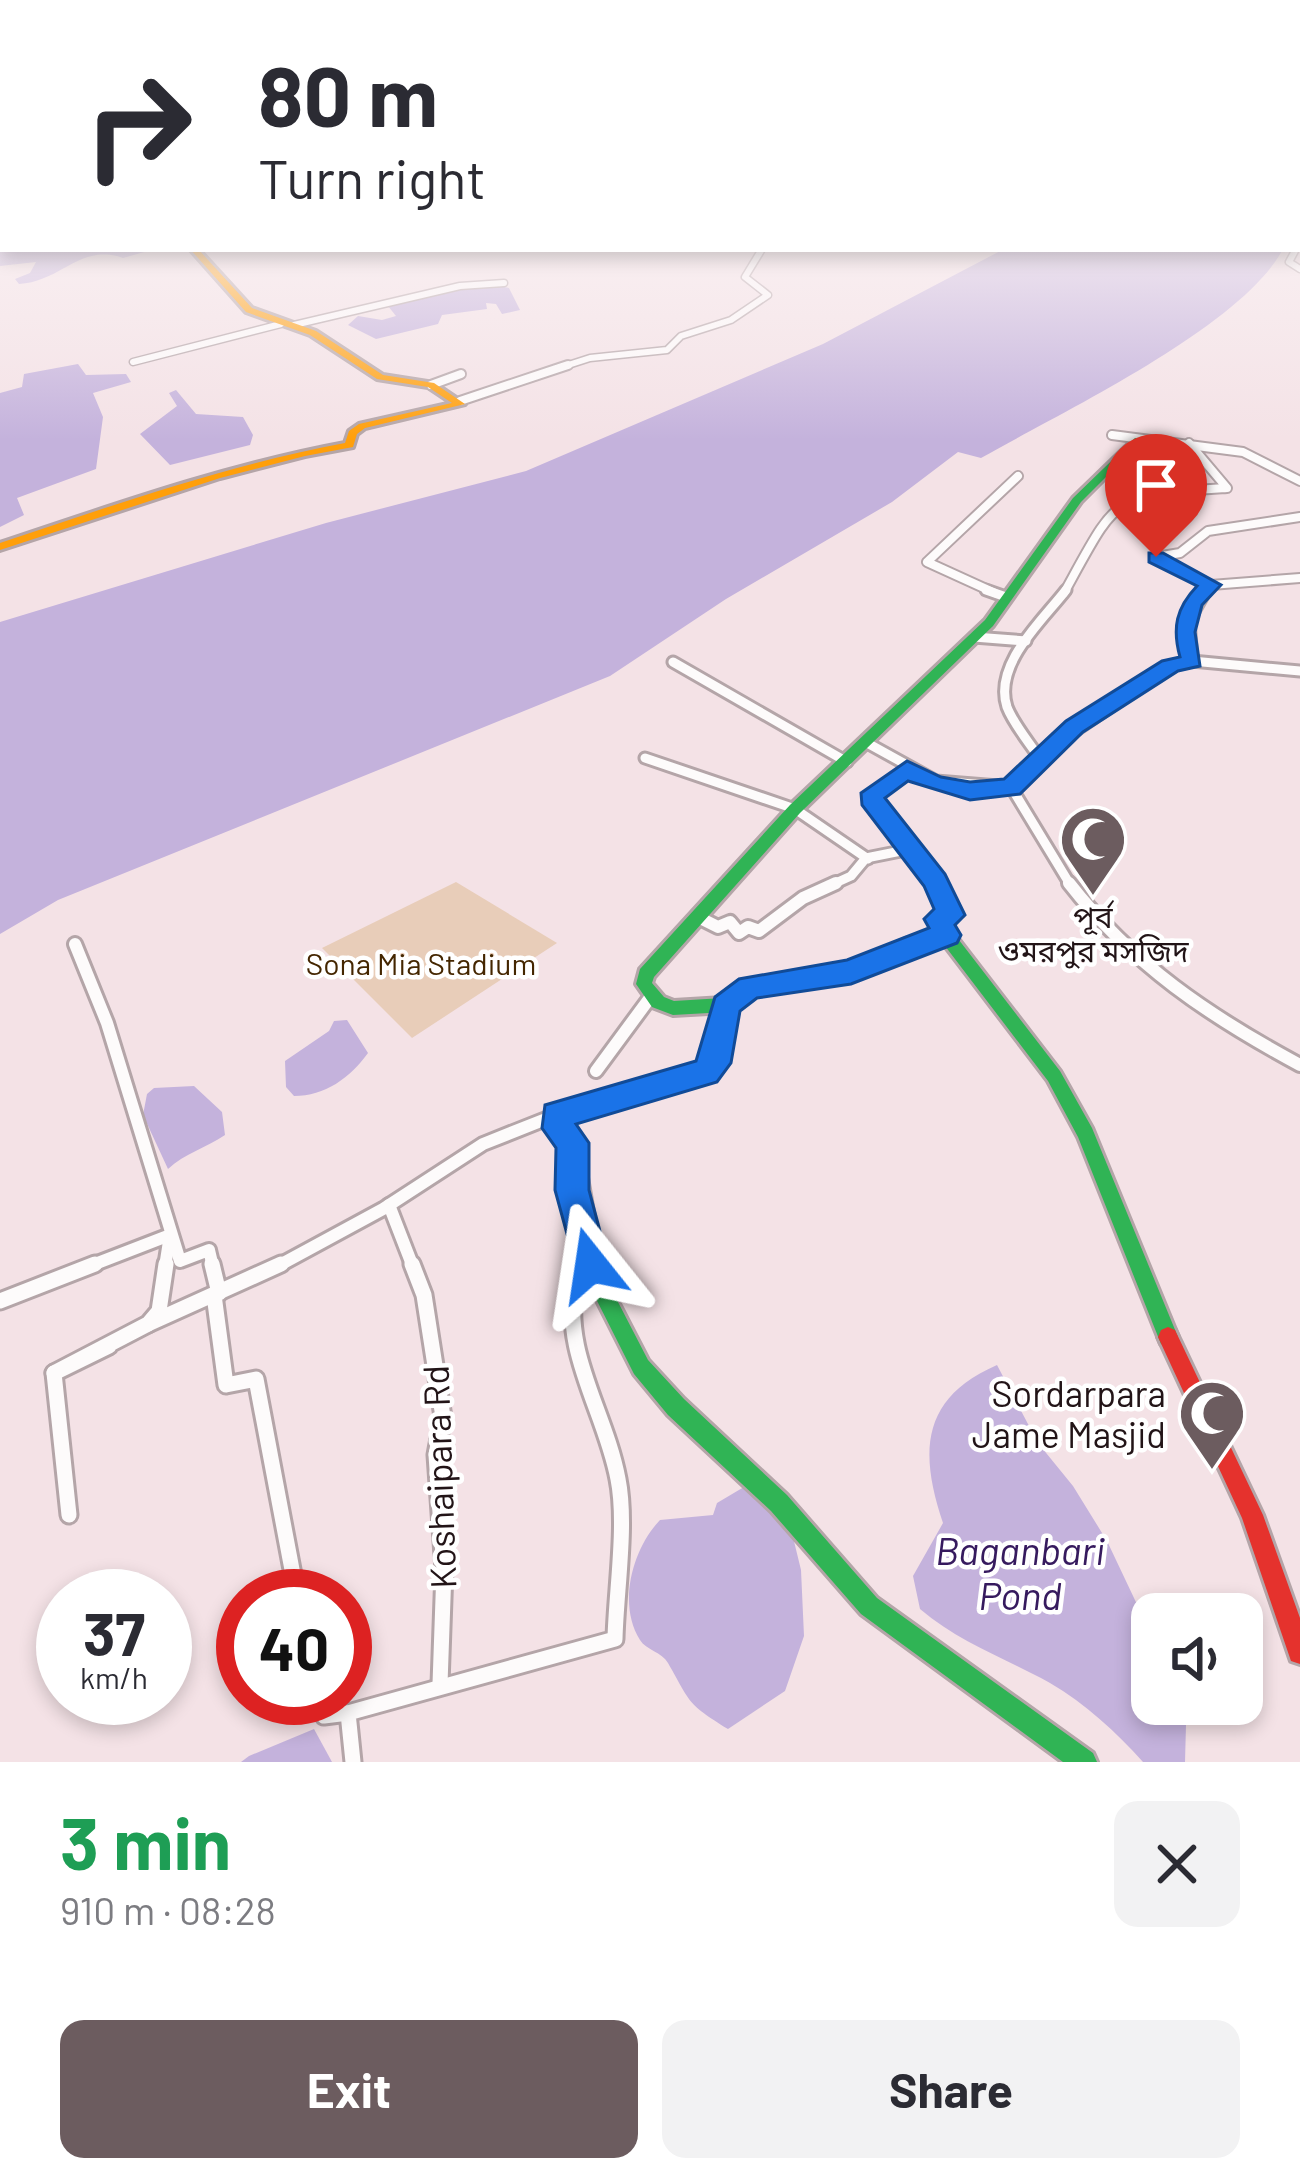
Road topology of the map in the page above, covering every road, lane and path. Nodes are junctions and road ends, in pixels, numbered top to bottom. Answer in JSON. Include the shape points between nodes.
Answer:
{"nodes":[{"id":1,"x":219,"y":276,"type":"edge"},
{"id":2,"x":745,"y":276,"type":"edge"},
{"id":3,"x":504,"y":283,"type":"dead end"},
{"id":4,"x":288,"y":325,"type":"junction"},
{"id":5,"x":133,"y":362,"type":"dead end"},
{"id":6,"x":461,"y":374,"type":"dead end"},
{"id":7,"x":431,"y":385,"type":"junction"},
{"id":8,"x":460,"y":401,"type":"junction"},
{"id":9,"x":1112,"y":435,"type":"dead end"},
{"id":10,"x":1138,"y":440,"type":"junction"},
{"id":11,"x":1189,"y":443,"type":"junction"},
{"id":12,"x":1018,"y":476,"type":"dead end"},
{"id":13,"x":1300,"y":481,"type":"edge"},
{"id":14,"x":1300,"y":518,"type":"edge"},
{"id":15,"x":0,"y":547,"type":"edge"},
{"id":16,"x":1300,"y":578,"type":"edge"},
{"id":17,"x":1210,"y":585,"type":"junction"},
{"id":18,"x":1006,"y":597,"type":"junction"},
{"id":19,"x":974,"y":637,"type":"junction"},
{"id":20,"x":1026,"y":641,"type":"junction"},
{"id":21,"x":1192,"y":661,"type":"junction"},
{"id":22,"x":673,"y":662,"type":"dead end"},
{"id":23,"x":1300,"y":671,"type":"edge"},
{"id":24,"x":869,"y":744,"type":"junction"},
{"id":25,"x":1038,"y":756,"type":"junction"},
{"id":26,"x":645,"y":758,"type":"dead end"},
{"id":27,"x":847,"y":761,"type":"junction"},
{"id":28,"x":907,"y":769,"type":"junction"},
{"id":29,"x":1011,"y":788,"type":"junction"},
{"id":30,"x":795,"y":809,"type":"junction"},
{"id":31,"x":911,"y":849,"type":"junction"},
{"id":32,"x":868,"y":860,"type":"junction"},
{"id":33,"x":698,"y":917,"type":"junction"},
{"id":34,"x":950,"y":940,"type":"junction"},
{"id":35,"x":75,"y":944,"type":"dead end"},
{"id":36,"x":652,"y":994,"type":"junction"},
{"id":37,"x":726,"y":1005,"type":"junction"},
{"id":38,"x":1300,"y":1065,"type":"edge"},
{"id":39,"x":596,"y":1071,"type":"dead end"},
{"id":40,"x":556,"y":1115,"type":"junction"},
{"id":41,"x":388,"y":1205,"type":"junction"},
{"id":42,"x":170,"y":1235,"type":"junction"},
{"id":43,"x":594,"y":1271,"type":"junction"},
{"id":44,"x":216,"y":1294,"type":"junction"},
{"id":45,"x":0,"y":1301,"type":"edge"},
{"id":46,"x":148,"y":1324,"type":"junction"},
{"id":47,"x":69,"y":1515,"type":"dead end"},
{"id":48,"x":294,"y":1569,"type":"edge"},
{"id":49,"x":1300,"y":1652,"type":"edge"},
{"id":50,"x":440,"y":1684,"type":"junction"},
{"id":51,"x":372,"y":1705,"type":"edge"},
{"id":52,"x":349,"y":1725,"type":"edge"},
{"id":53,"x":353,"y":1762,"type":"edge"},
{"id":54,"x":1084,"y":1762,"type":"edge"}],
"edges":[{"from":1,"to":4,"type":"street","via":[[249,310]]},
{"from":2,"to":8,"type":"street","via":[[768,295],[662,352],[590,358]]},
{"from":3,"to":4,"type":"street"},
{"from":4,"to":5,"type":"street"},
{"from":4,"to":7,"type":"street","via":[[380,377]]},
{"from":6,"to":7,"type":"street"},
{"from":7,"to":8,"type":"street"},
{"from":8,"to":15,"type":"street","via":[[362,426],[350,445],[205,479]]},
{"from":9,"to":10,"type":"street"},
{"from":10,"to":11,"type":"street"},
{"from":10,"to":18,"type":"street","via":[[1077,500]]},
{"from":11,"to":13,"type":"street","via":[[1243,452]]},
{"from":11,"to":20,"type":"street","via":[[1227,488],[1141,493],[1112,508],[1065,592]]},
{"from":12,"to":18,"type":"street","via":[[928,562]]},
{"from":14,"to":17,"type":"street","via":[[1208,532],[1180,553],[1156,557]]},
{"from":16,"to":17,"type":"street"},
{"from":17,"to":21,"type":"street","via":[[1192,604],[1184,632]]},
{"from":18,"to":19,"type":"street"},
{"from":19,"to":20,"type":"street"},
{"from":19,"to":24,"type":"street"},
{"from":20,"to":25,"type":"street","via":[[1004,680],[1007,706]]},
{"from":21,"to":23,"type":"street"},
{"from":21,"to":25,"type":"street","via":[[1142,683]]},
{"from":22,"to":27,"type":"street"},
{"from":24,"to":27,"type":"street"},
{"from":24,"to":28,"type":"street"},
{"from":25,"to":29,"type":"street"},
{"from":26,"to":30,"type":"street"},
{"from":27,"to":30,"type":"street"},
{"from":28,"to":29,"type":"street","via":[[970,791]]},
{"from":28,"to":31,"type":"street","via":[[871,799]]},
{"from":29,"to":38,"type":"street","via":[[1045,854],[1119,946],[1207,1016]]},
{"from":30,"to":32,"type":"street"},
{"from":30,"to":33,"type":"street"},
{"from":31,"to":32,"type":"street"},
{"from":31,"to":34,"type":"street","via":[[950,912],[938,919]]},
{"from":32,"to":33,"type":"street","via":[[759,931],[739,933],[730,922]]},
{"from":33,"to":36,"type":"street","via":[[646,974]]},
{"from":34,"to":37,"type":"street","via":[[911,944],[851,972],[757,985]]},
{"from":34,"to":49,"type":"street","via":[[1054,1076],[1086,1134],[1160,1319],[1252,1515]]},
{"from":35,"to":42,"type":"street"},
{"from":36,"to":37,"type":"street","via":[[673,1008]]},
{"from":36,"to":39,"type":"street"},
{"from":37,"to":40,"type":"street","via":[[716,1063],[706,1072]]},
{"from":40,"to":41,"type":"street","via":[[483,1144]]},
{"from":40,"to":43,"type":"street","via":[[572,1143],[572,1190]]},
{"from":41,"to":44,"type":"street"},
{"from":41,"to":50,"type":"street","name":"Koshaipara Rd","via":[[424,1295],[443,1417],[436,1455]]},
{"from":42,"to":44,"type":"street","via":[[180,1262],[208,1250]]},
{"from":42,"to":45,"type":"street"},
{"from":42,"to":46,"type":"street","via":[[159,1311]]},
{"from":43,"to":50,"type":"street","via":[[576,1279],[570,1306],[619,1481],[615,1639]]},
{"from":43,"to":54,"type":"street","via":[[621,1340],[665,1396],[768,1491],[870,1606]]},
{"from":44,"to":46,"type":"street"},
{"from":44,"to":48,"type":"street","via":[[226,1385],[256,1378]]},
{"from":46,"to":47,"type":"street","via":[[54,1372]]},
{"from":50,"to":51,"type":"street"},
{"from":52,"to":53,"type":"street"}]}
